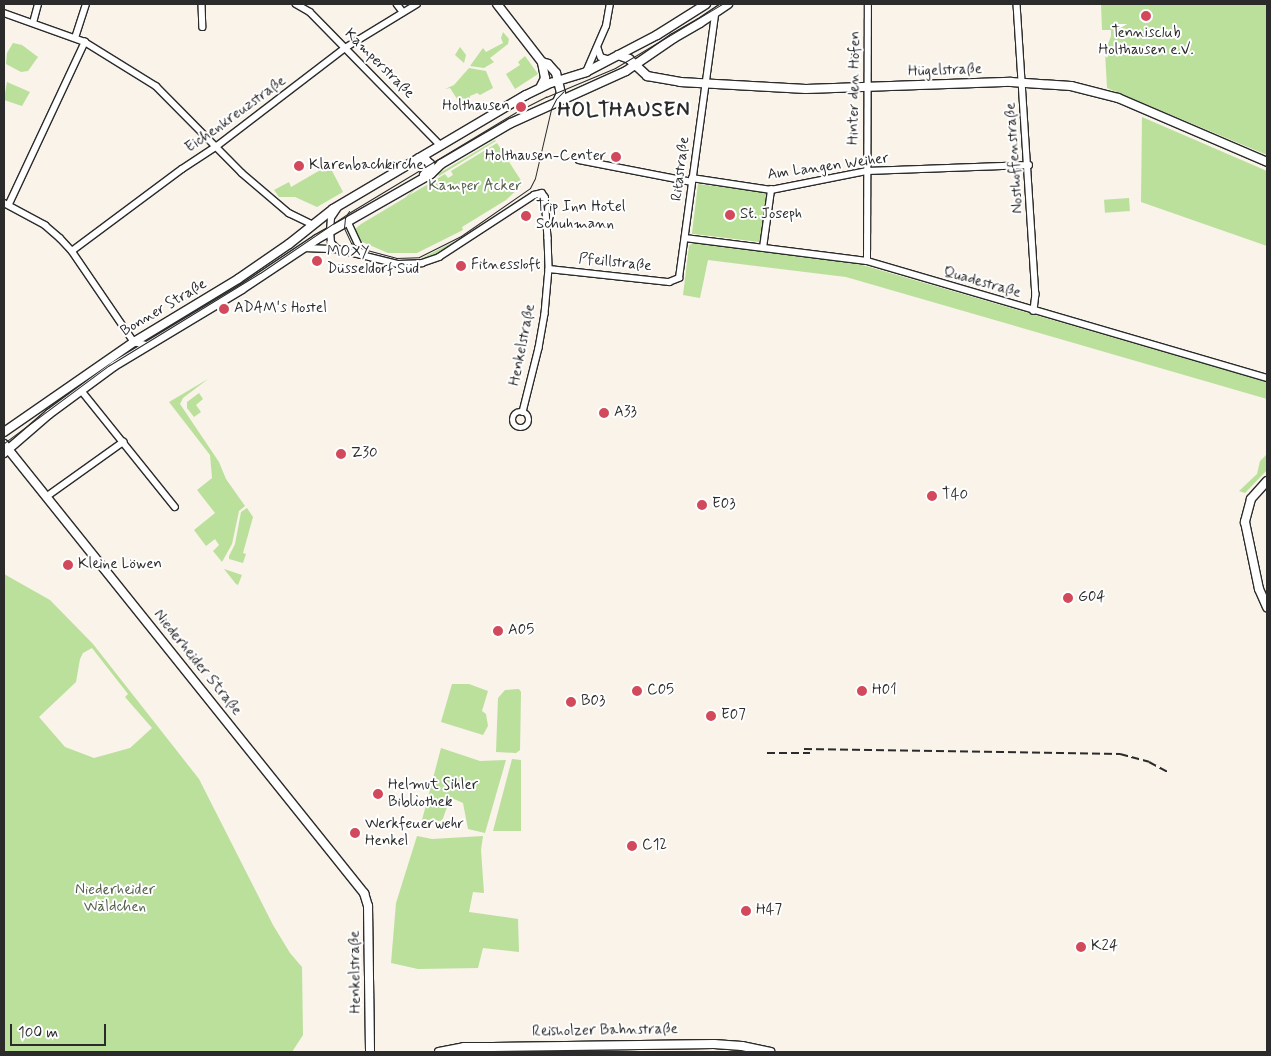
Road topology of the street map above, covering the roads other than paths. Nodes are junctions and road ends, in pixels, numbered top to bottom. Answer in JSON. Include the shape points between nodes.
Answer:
{"nodes":[{"id":1,"x":38,"y":4,"type":"edge"},
{"id":2,"x":86,"y":4,"type":"edge"},
{"id":3,"x":202,"y":4,"type":"edge"},
{"id":4,"x":296,"y":4,"type":"edge"},
{"id":5,"x":397,"y":4,"type":"edge"},
{"id":6,"x":417,"y":4,"type":"edge"},
{"id":7,"x":496,"y":4,"type":"edge"},
{"id":8,"x":610,"y":4,"type":"edge"},
{"id":9,"x":706,"y":4,"type":"edge"},
{"id":10,"x":714,"y":4,"type":"edge"},
{"id":11,"x":728,"y":4,"type":"edge"},
{"id":12,"x":868,"y":4,"type":"edge"},
{"id":13,"x":1017,"y":4,"type":"edge"},
{"id":14,"x":403,"y":12,"type":"junction"},
{"id":15,"x":4,"y":13,"type":"edge"},
{"id":16,"x":715,"y":14,"type":"junction"},
{"id":17,"x":33,"y":23,"type":"junction"},
{"id":18,"x":700,"y":24,"type":"junction"},
{"id":19,"x":203,"y":27,"type":"dead end"},
{"id":20,"x":712,"y":31,"type":"junction"},
{"id":21,"x":75,"y":38,"type":"junction"},
{"id":22,"x":85,"y":42,"type":"junction"},
{"id":23,"x":598,"y":46,"type":"junction"},
{"id":24,"x":345,"y":48,"type":"junction"},
{"id":25,"x":618,"y":55,"type":"junction"},
{"id":26,"x":610,"y":60,"type":"junction"},
{"id":27,"x":542,"y":62,"type":"junction"},
{"id":28,"x":635,"y":65,"type":"junction"},
{"id":29,"x":586,"y":72,"type":"junction"},
{"id":30,"x":559,"y":80,"type":"junction"},
{"id":31,"x":1023,"y":82,"type":"junction"},
{"id":32,"x":705,"y":83,"type":"junction"},
{"id":33,"x":542,"y":86,"type":"junction"},
{"id":34,"x":867,"y":87,"type":"junction"},
{"id":35,"x":557,"y":102,"type":"junction"},
{"id":36,"x":217,"y":146,"type":"junction"},
{"id":37,"x":441,"y":146,"type":"junction"},
{"id":38,"x":420,"y":158,"type":"junction"},
{"id":39,"x":579,"y":160,"type":"dead end"},
{"id":40,"x":1267,"y":162,"type":"edge"},
{"id":41,"x":1029,"y":165,"type":"junction"},
{"id":42,"x":867,"y":171,"type":"junction"},
{"id":43,"x":423,"y":176,"type":"junction"},
{"id":44,"x":692,"y":180,"type":"junction"},
{"id":45,"x":771,"y":190,"type":"junction"},
{"id":46,"x":6,"y":204,"type":"edge"},
{"id":47,"x":337,"y":209,"type":"junction"},
{"id":48,"x":348,"y":222,"type":"junction"},
{"id":49,"x":312,"y":224,"type":"junction"},
{"id":50,"x":330,"y":232,"type":"junction"},
{"id":51,"x":685,"y":238,"type":"junction"},
{"id":52,"x":304,"y":248,"type":"junction"},
{"id":53,"x":763,"y":248,"type":"junction"},
{"id":54,"x":337,"y":249,"type":"junction"},
{"id":55,"x":72,"y":251,"type":"junction"},
{"id":56,"x":363,"y":254,"type":"junction"},
{"id":57,"x":866,"y":262,"type":"junction"},
{"id":58,"x":549,"y":269,"type":"junction"},
{"id":59,"x":677,"y":280,"type":"joint"},
{"id":60,"x":1034,"y":311,"type":"junction"},
{"id":61,"x":134,"y":342,"type":"junction"},
{"id":62,"x":146,"y":345,"type":"junction"},
{"id":63,"x":1267,"y":378,"type":"edge"},
{"id":64,"x":81,"y":390,"type":"junction"},
{"id":65,"x":523,"y":412,"type":"dead end"},
{"id":66,"x":4,"y":432,"type":"edge"},
{"id":67,"x":123,"y":442,"type":"junction"},
{"id":68,"x":5,"y":449,"type":"edge"},
{"id":69,"x":1267,"y":481,"type":"edge"},
{"id":70,"x":46,"y":497,"type":"junction"},
{"id":71,"x":175,"y":506,"type":"dead end"},
{"id":72,"x":1267,"y":607,"type":"edge"},
{"id":73,"x":364,"y":893,"type":"joint"},
{"id":74,"x":370,"y":1052,"type":"edge"},
{"id":75,"x":439,"y":1052,"type":"edge"},
{"id":76,"x":770,"y":1052,"type":"edge"}],
"edges":[{"from":1,"to":17,"type":"street"},
{"from":2,"to":21,"type":"street"},
{"from":3,"to":19,"type":"street"},
{"from":4,"to":24,"type":"street","name":"Kamperstraße","via":[[310,12]]},
{"from":5,"to":14,"type":"street"},
{"from":6,"to":14,"type":"street","name":"Eichenkreuzstraße"},
{"from":7,"to":27,"type":"main road"},
{"from":8,"to":23,"type":"street"},
{"from":9,"to":25,"type":"main road","name":"Bonner Straße","via":[[657,36]]},
{"from":10,"to":16,"type":"main road"},
{"from":11,"to":16,"type":"main road","name":"Bonner Straße"},
{"from":12,"to":34,"type":"street","name":"Hinter den Höfen"},
{"from":13,"to":31,"type":"street","name":"Nosthoffenstraße"},
{"from":14,"to":24,"type":"street","name":"Eichenkreuzstraße"},
{"from":15,"to":17,"type":"street"},
{"from":16,"to":18,"type":"main road","name":"Bonner Straße"},
{"from":16,"to":20,"type":"street","name":"Ritastraße"},
{"from":17,"to":21,"type":"street"},
{"from":18,"to":20,"type":"street","via":[[709,24]]},
{"from":18,"to":28,"type":"main road","name":"Bonner Straße"},
{"from":20,"to":32,"type":"street","name":"Ritastraße"},
{"from":21,"to":22,"type":"street"},
{"from":22,"to":36,"type":"street","via":[[156,86]]},
{"from":22,"to":46,"type":"street"},
{"from":23,"to":26,"type":"street","via":[[601,57]]},
{"from":23,"to":29,"type":"street"},
{"from":24,"to":36,"type":"street","name":"Eichenkreuzstraße"},
{"from":24,"to":37,"type":"street","name":"Kamperstraße"},
{"from":25,"to":26,"type":"main road","name":"Bonner Straße"},
{"from":25,"to":28,"type":"main road","name":"Hügelstraße"},
{"from":26,"to":29,"type":"main road","name":"Bonner Straße"},
{"from":27,"to":30,"type":"main road","via":[[548,64]]},
{"from":27,"to":33,"type":"main road","via":[[545,78]]},
{"from":28,"to":32,"type":"main road","name":"Hügelstraße","via":[[652,77]]},
{"from":28,"to":35,"type":"main road","name":"Bonner Straße"},
{"from":29,"to":30,"type":"main road","name":"Bonner Straße"},
{"from":30,"to":33,"type":"main road","name":"Bonner Straße"},
{"from":30,"to":35,"type":"main road","via":[[561,95]]},
{"from":31,"to":34,"type":"main road","name":"Hügelstraße"},
{"from":31,"to":40,"type":"main road","name":"Hügelstraße","via":[[1071,86],[1115,97]]},
{"from":31,"to":41,"type":"street","name":"Nosthoffenstraße"},
{"from":32,"to":34,"type":"main road","name":"Hügelstraße","via":[[806,89]]},
{"from":32,"to":44,"type":"street","name":"Ritastraße"},
{"from":33,"to":37,"type":"main road","name":"Bonner Straße"},
{"from":34,"to":42,"type":"street","name":"Hinter den Höfen"},
{"from":35,"to":43,"type":"main road","name":"Bonner Straße","via":[[511,123]]},
{"from":36,"to":49,"type":"street","via":[[242,174],[276,202],[297,218]]},
{"from":36,"to":55,"type":"street","name":"Eichenkreuzstraße"},
{"from":37,"to":38,"type":"main road","name":"Bonner Straße"},
{"from":38,"to":43,"type":"main road","via":[[430,164]]},
{"from":38,"to":47,"type":"main road","name":"Bonner Straße"},
{"from":39,"to":44,"type":"street","name":"Am Langen Weiher"},
{"from":41,"to":42,"type":"street","name":"Am Langen Weiher"},
{"from":41,"to":60,"type":"street","name":"Nosthoffenstraße"},
{"from":42,"to":45,"type":"street","name":"Am Langen Weiher"},
{"from":42,"to":57,"type":"street","name":"Hinter den Höfen"},
{"from":43,"to":48,"type":"main road","name":"Bonner Straße"},
{"from":44,"to":45,"type":"street","name":"Am Langen Weiher"},
{"from":44,"to":51,"type":"street","name":"Ritastraße"},
{"from":45,"to":53,"type":"street"},
{"from":46,"to":55,"type":"street","via":[[45,225]]},
{"from":47,"to":49,"type":"main road","name":"Bonner Straße"},
{"from":47,"to":50,"type":"street","via":[[331,218]]},
{"from":48,"to":50,"type":"main road","name":"Bonner Straße"},
{"from":48,"to":56,"type":"street"},
{"from":49,"to":61,"type":"main road","name":"Bonner Straße","via":[[290,244],[238,279]]},
{"from":50,"to":52,"type":"main road","name":"Bonner Straße"},
{"from":50,"to":54,"type":"street","via":[[331,242]]},
{"from":51,"to":53,"type":"street","name":"Quadestraße"},
{"from":51,"to":59,"type":"street","name":"Ritastraße"},
{"from":52,"to":54,"type":"street"},
{"from":52,"to":62,"type":"main road","name":"Bonner Straße"},
{"from":53,"to":57,"type":"street","name":"Quadestraße"},
{"from":54,"to":56,"type":"street"},
{"from":55,"to":61,"type":"street"},
{"from":56,"to":58,"type":"street","name":"Henkelstraße","via":[[398,264],[431,260],[471,238],[534,195],[543,194],[546,200]]},
{"from":57,"to":60,"type":"street","name":"Quadestraße"},
{"from":58,"to":59,"type":"street","name":"Pfeillstraße","via":[[670,282]]},
{"from":58,"to":65,"type":"street","name":"Henkelstraße","via":[[543,331]]},
{"from":60,"to":63,"type":"street","name":"Quadestraße"},
{"from":61,"to":62,"type":"street"},
{"from":61,"to":66,"type":"main road","name":"Bonner Straße"},
{"from":62,"to":64,"type":"main road","name":"Bonner Straße"},
{"from":64,"to":67,"type":"street"},
{"from":64,"to":68,"type":"main road","name":"Bonner Straße"},
{"from":67,"to":70,"type":"street"},
{"from":67,"to":71,"type":"street"},
{"from":68,"to":70,"type":"main road","name":"Niederheider Straße"},
{"from":69,"to":72,"type":"main road","via":[[1251,499],[1245,522],[1261,595]]},
{"from":70,"to":73,"type":"main road","name":"Niederheider Straße"},
{"from":73,"to":74,"type":"main road","name":"Henkelstraße","via":[[368,906]]},
{"from":75,"to":76,"type":"main road","name":"Reisholzer Bahnstraße","via":[[483,1047],[714,1044]]}]}
